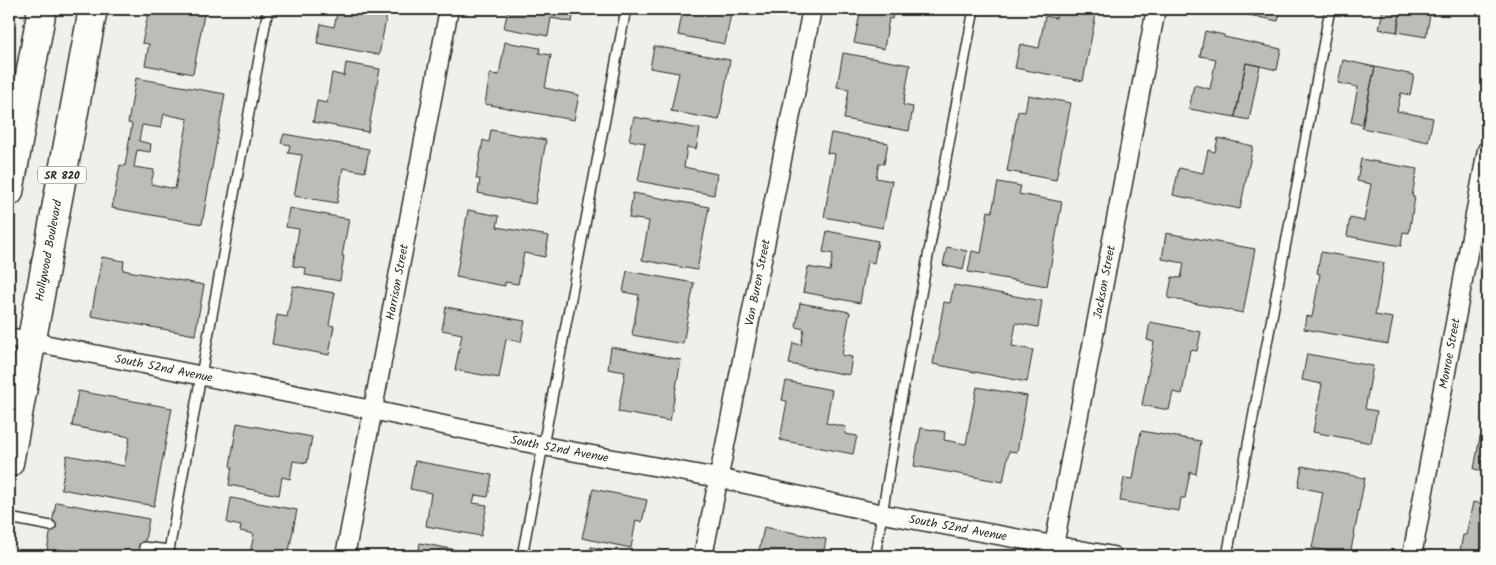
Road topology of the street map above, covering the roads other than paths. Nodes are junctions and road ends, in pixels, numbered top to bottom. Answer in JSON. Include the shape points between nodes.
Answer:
{"nodes":[{"id":1,"x":42,"y":9,"type":"edge"},
{"id":2,"x":93,"y":9,"type":"edge"},
{"id":3,"x":268,"y":9,"type":"edge"},
{"id":4,"x":448,"y":9,"type":"edge"},
{"id":5,"x":626,"y":9,"type":"edge"},
{"id":6,"x":812,"y":9,"type":"edge"},
{"id":7,"x":974,"y":9,"type":"edge"},
{"id":8,"x":1156,"y":9,"type":"edge"},
{"id":9,"x":1330,"y":9,"type":"edge"},
{"id":10,"x":1487,"y":150,"type":"edge"},
{"id":11,"x":9,"y":192,"type":"edge"},
{"id":12,"x":20,"y":340,"type":"edge"},
{"id":13,"x":202,"y":376,"type":"junction"},
{"id":14,"x":372,"y":410,"type":"junction"},
{"id":15,"x":543,"y":446,"type":"junction"},
{"id":16,"x":9,"y":463,"type":"edge"},
{"id":17,"x":718,"y":478,"type":"junction"},
{"id":18,"x":883,"y":514,"type":"junction"},
{"id":19,"x":9,"y":518,"type":"edge"},
{"id":20,"x":52,"y":526,"type":"dead end"},
{"id":21,"x":144,"y":547,"type":"dead end"},
{"id":22,"x":1053,"y":551,"type":"edge"},
{"id":23,"x":169,"y":553,"type":"edge"},
{"id":24,"x":345,"y":556,"type":"edge"},
{"id":25,"x":522,"y":556,"type":"edge"},
{"id":26,"x":703,"y":556,"type":"edge"},
{"id":27,"x":875,"y":556,"type":"edge"},
{"id":28,"x":1113,"y":556,"type":"edge"},
{"id":29,"x":1226,"y":556,"type":"edge"},
{"id":30,"x":1412,"y":556,"type":"edge"}],
"edges":[{"from":1,"to":11,"type":"highway"},
{"from":2,"to":12,"type":"highway","name":"Hollywood Boulevard","number":"SR 820"},
{"from":3,"to":13,"type":"lane"},
{"from":4,"to":14,"type":"street","name":"Harrison Street"},
{"from":5,"to":15,"type":"lane"},
{"from":6,"to":17,"type":"street","name":"Van Buren Street"},
{"from":7,"to":18,"type":"lane"},
{"from":8,"to":22,"type":"street","name":"Jackson Street"},
{"from":9,"to":29,"type":"lane"},
{"from":10,"to":30,"type":"street","name":"Monroe Street"},
{"from":12,"to":13,"type":"street","name":"South 52nd Avenue"},
{"from":12,"to":16,"type":"highway","name":"Hollywood Boulevard","number":"SR 820"},
{"from":13,"to":14,"type":"street","name":"South 52nd Avenue"},
{"from":13,"to":23,"type":"lane"},
{"from":14,"to":15,"type":"street","name":"South 52nd Avenue"},
{"from":14,"to":24,"type":"street","name":"Harrison Street"},
{"from":15,"to":17,"type":"street","name":"South 52nd Avenue"},
{"from":15,"to":25,"type":"lane"},
{"from":17,"to":18,"type":"street","name":"South 52nd Avenue"},
{"from":17,"to":26,"type":"street","name":"Van Buren Street"},
{"from":18,"to":22,"type":"street","name":"South 52nd Avenue"},
{"from":18,"to":27,"type":"lane"},
{"from":19,"to":20,"type":"lane"},
{"from":21,"to":23,"type":"lane"},
{"from":22,"to":28,"type":"street","name":"South 52nd Avenue"}]}
